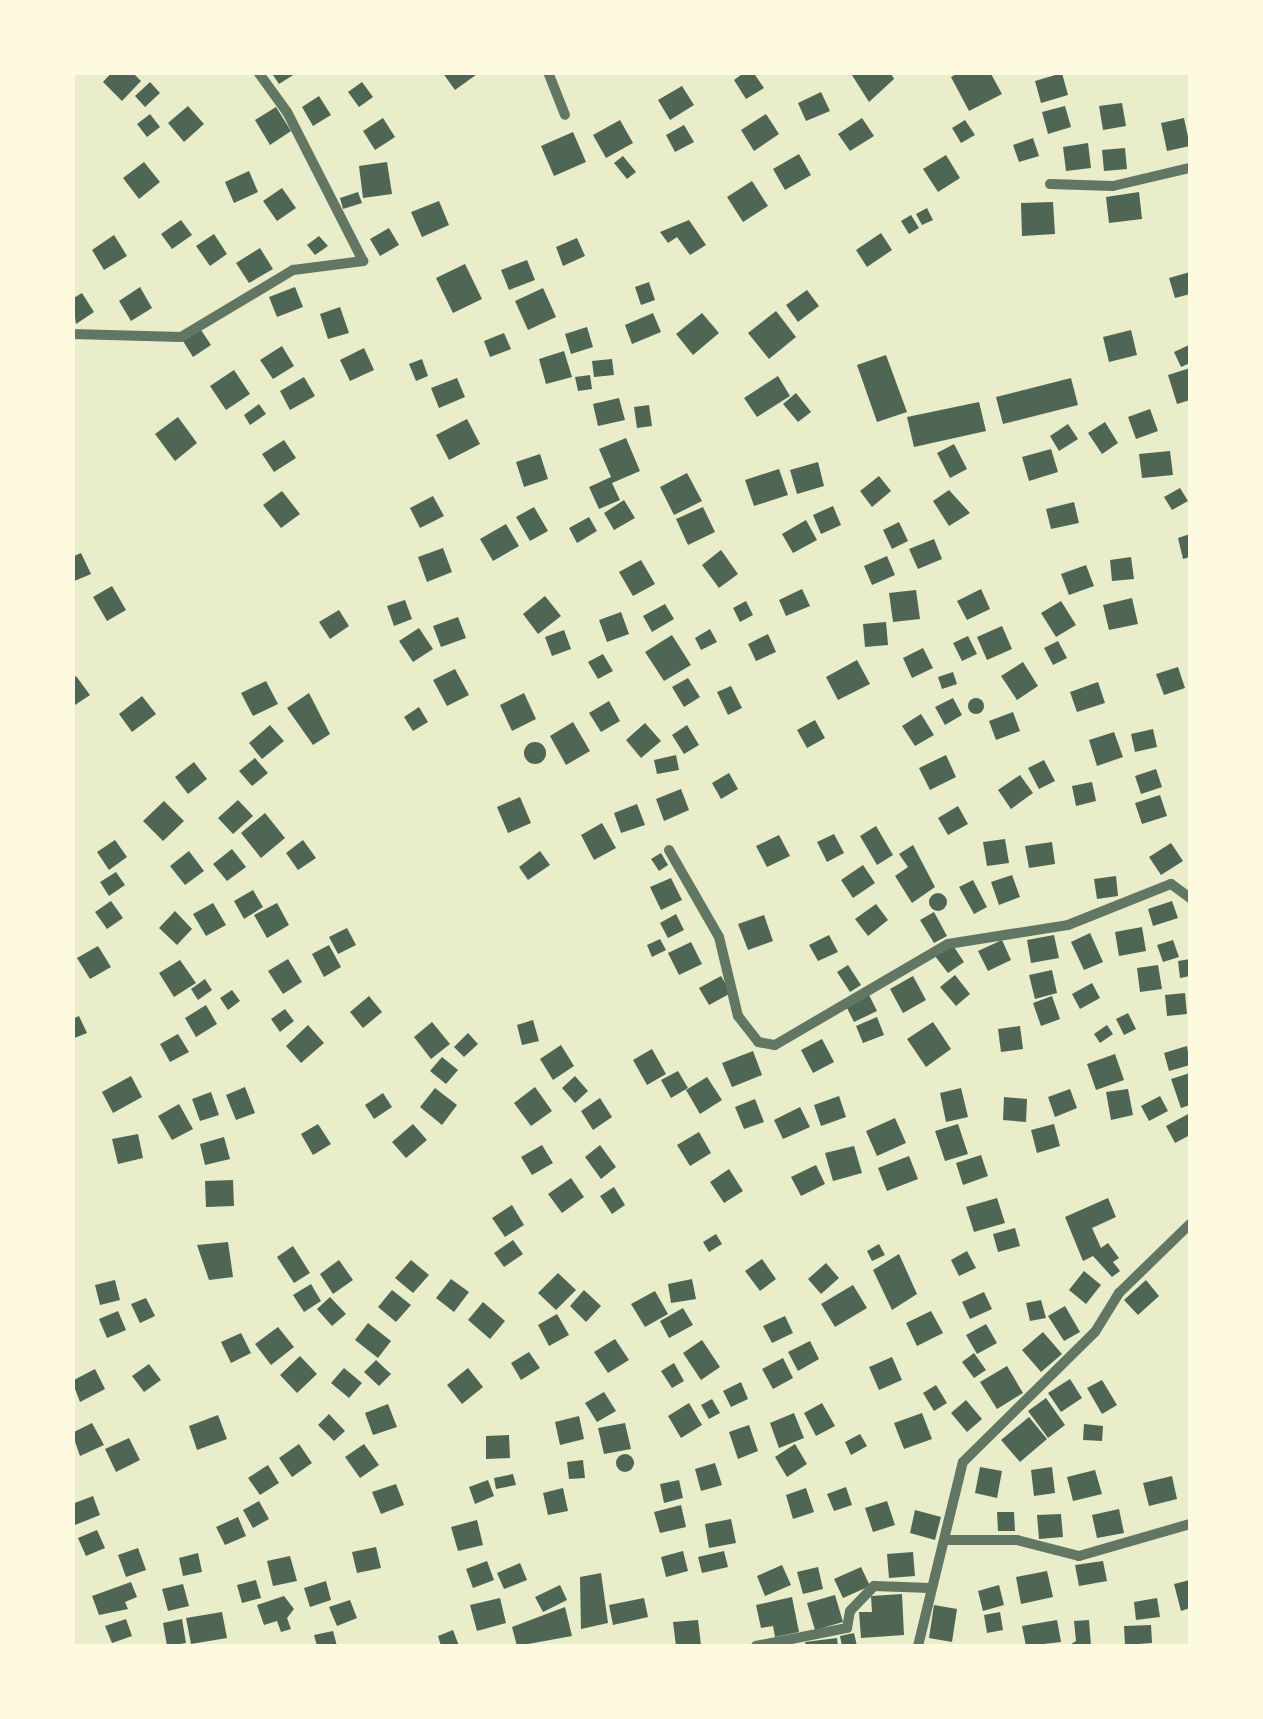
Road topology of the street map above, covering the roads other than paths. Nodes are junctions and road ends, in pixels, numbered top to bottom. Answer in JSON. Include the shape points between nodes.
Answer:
{"nodes":[{"id":1,"x":258,"y":72,"type":"edge"},
{"id":2,"x":548,"y":72,"type":"edge"},
{"id":3,"x":565,"y":116,"type":"dead end"},
{"id":4,"x":1190,"y":168,"type":"edge"},
{"id":5,"x":1050,"y":184,"type":"dead end"},
{"id":6,"x":72,"y":334,"type":"edge"},
{"id":7,"x":669,"y":850,"type":"dead end"},
{"id":8,"x":1190,"y":898,"type":"edge"},
{"id":9,"x":1190,"y":1224,"type":"edge"},
{"id":10,"x":1190,"y":1524,"type":"edge"},
{"id":11,"x":948,"y":1540,"type":"junction"},
{"id":12,"x":930,"y":1588,"type":"junction"},
{"id":13,"x":756,"y":1646,"type":"edge"},
{"id":14,"x":918,"y":1646,"type":"edge"}],
"edges":[{"from":1,"to":6,"type":"street","via":[[287,112],[363,261],[293,270],[181,337]]},
{"from":2,"to":3,"type":"street"},
{"from":4,"to":5,"type":"street","via":[[1114,186]]},
{"from":7,"to":8,"type":"street","via":[[719,937],[738,1016],[758,1042],[776,1045],[948,944],[1068,925],[1171,884]]},
{"from":9,"to":11,"type":"street","via":[[1119,1293],[1095,1332],[963,1462]]},
{"from":10,"to":11,"type":"street","via":[[1079,1556],[1017,1540]]},
{"from":11,"to":12,"type":"street"},
{"from":12,"to":13,"type":"street","via":[[874,1586],[850,1611],[847,1628]]},
{"from":12,"to":14,"type":"street"}]}
